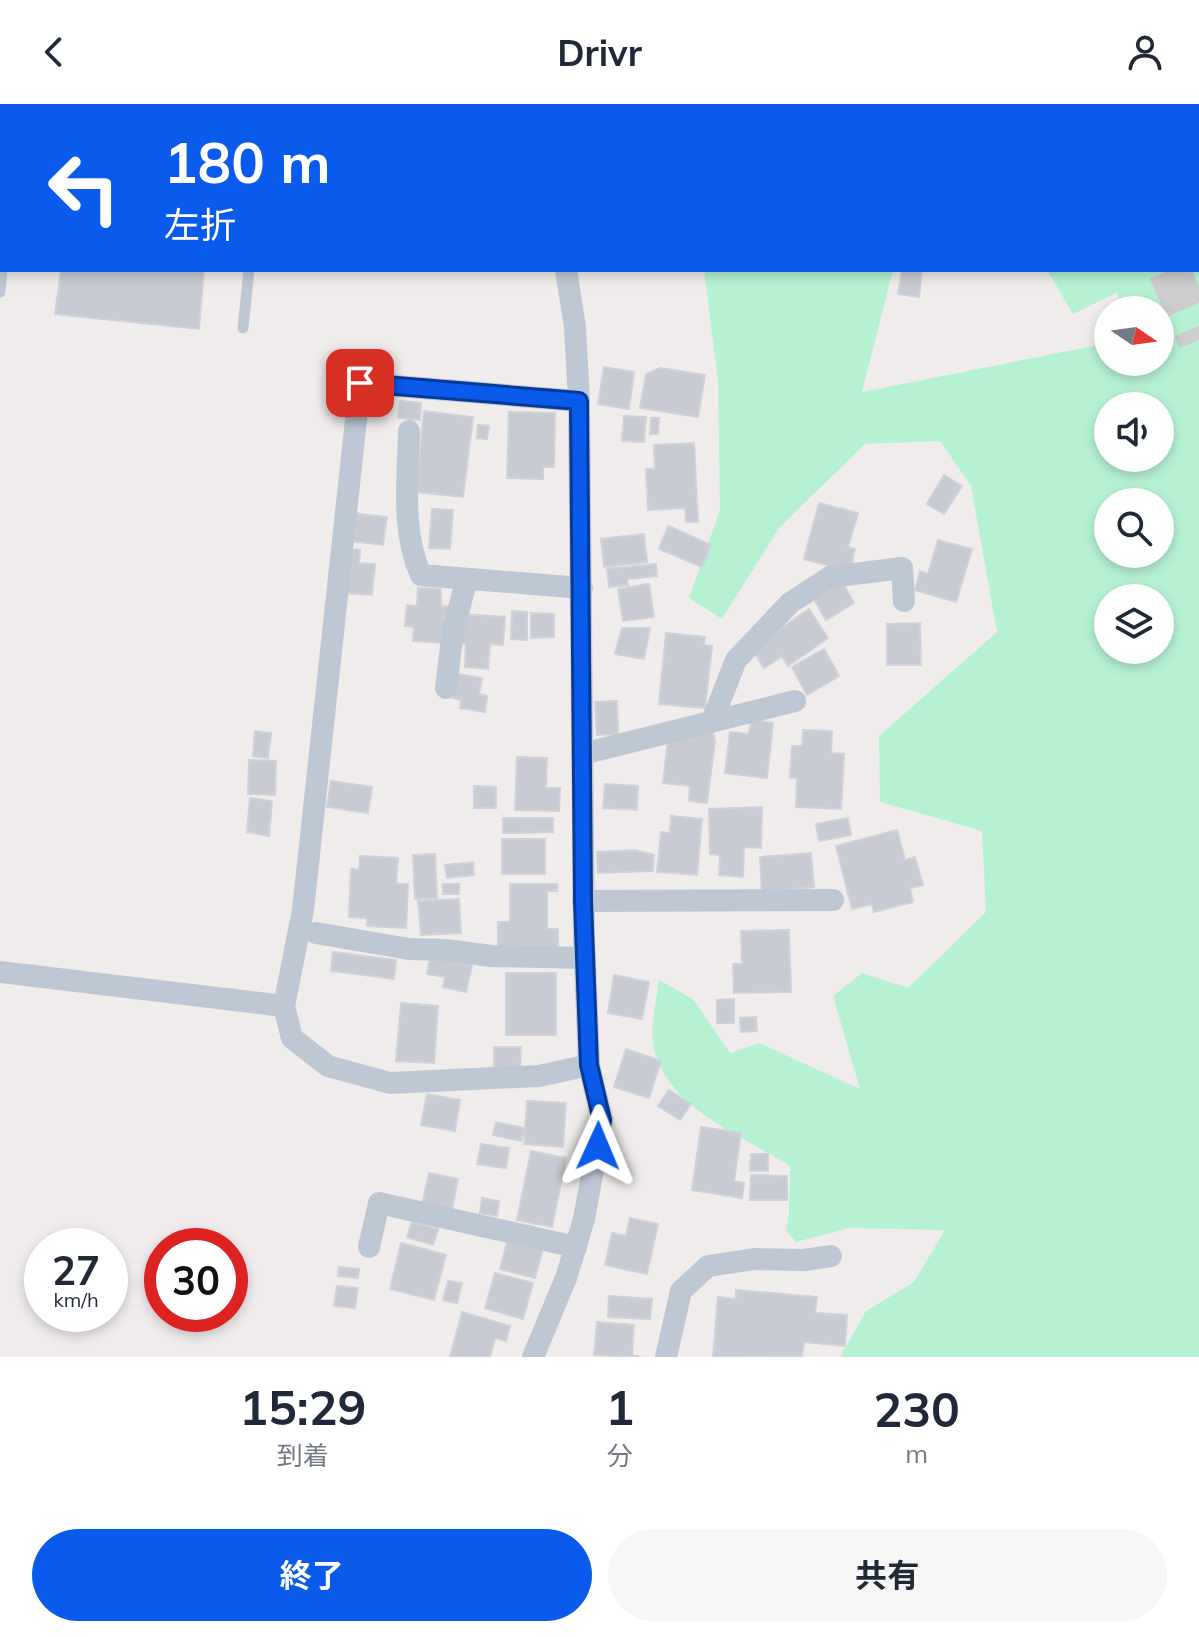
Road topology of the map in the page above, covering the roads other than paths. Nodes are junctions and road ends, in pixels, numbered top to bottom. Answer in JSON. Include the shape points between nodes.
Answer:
{"nodes":[{"id":1,"x":2,"y":272,"type":"edge"},
{"id":2,"x":249,"y":272,"type":"edge"},
{"id":3,"x":566,"y":272,"type":"edge"},
{"id":4,"x":0,"y":292,"type":"edge"},
{"id":5,"x":243,"y":328,"type":"dead end"},
{"id":6,"x":579,"y":401,"type":"junction"},
{"id":7,"x":409,"y":431,"type":"dead end"},
{"id":8,"x":467,"y":579,"type":"junction"},
{"id":9,"x":582,"y":588,"type":"junction"},
{"id":10,"x":904,"y":601,"type":"dead end"},
{"id":11,"x":446,"y":688,"type":"dead end"},
{"id":12,"x":795,"y":701,"type":"dead end"},
{"id":13,"x":712,"y":721,"type":"junction"},
{"id":14,"x":582,"y":754,"type":"junction"},
{"id":15,"x":833,"y":900,"type":"dead end"},
{"id":16,"x":583,"y":901,"type":"junction"},
{"id":17,"x":316,"y":933,"type":"dead end"},
{"id":18,"x":585,"y":958,"type":"junction"},
{"id":19,"x":0,"y":972,"type":"edge"},
{"id":20,"x":284,"y":1006,"type":"junction"},
{"id":21,"x":589,"y":1065,"type":"junction"},
{"id":22,"x":369,"y":1247,"type":"dead end"},
{"id":23,"x":576,"y":1247,"type":"junction"},
{"id":24,"x":831,"y":1256,"type":"dead end"},
{"id":25,"x":533,"y":1357,"type":"edge"},
{"id":26,"x":666,"y":1357,"type":"edge"}],
"edges":[{"from":1,"to":4,"type":"lane"},
{"from":2,"to":5,"type":"lane"},
{"from":3,"to":6,"type":"street"},
{"from":6,"to":9,"type":"street"},
{"from":6,"to":20,"type":"street","via":[[360,383],[303,910]]},
{"from":7,"to":8,"type":"street","via":[[411,554],[421,575]]},
{"from":8,"to":9,"type":"street"},
{"from":8,"to":11,"type":"street","via":[[453,630]]},
{"from":9,"to":14,"type":"street"},
{"from":10,"to":13,"type":"street","via":[[902,568],[830,577],[790,603],[736,660]]},
{"from":12,"to":13,"type":"street"},
{"from":13,"to":14,"type":"street"},
{"from":14,"to":16,"type":"street"},
{"from":15,"to":16,"type":"street"},
{"from":16,"to":18,"type":"street"},
{"from":17,"to":18,"type":"street","via":[[409,949]]},
{"from":18,"to":21,"type":"street"},
{"from":19,"to":20,"type":"street"},
{"from":20,"to":21,"type":"street","via":[[292,1038],[328,1066],[390,1083],[539,1076]]},
{"from":21,"to":23,"type":"street","via":[[602,1120]]},
{"from":22,"to":23,"type":"street","via":[[379,1203]]},
{"from":23,"to":25,"type":"street"},
{"from":24,"to":26,"type":"street","via":[[708,1266],[681,1291]]}]}
